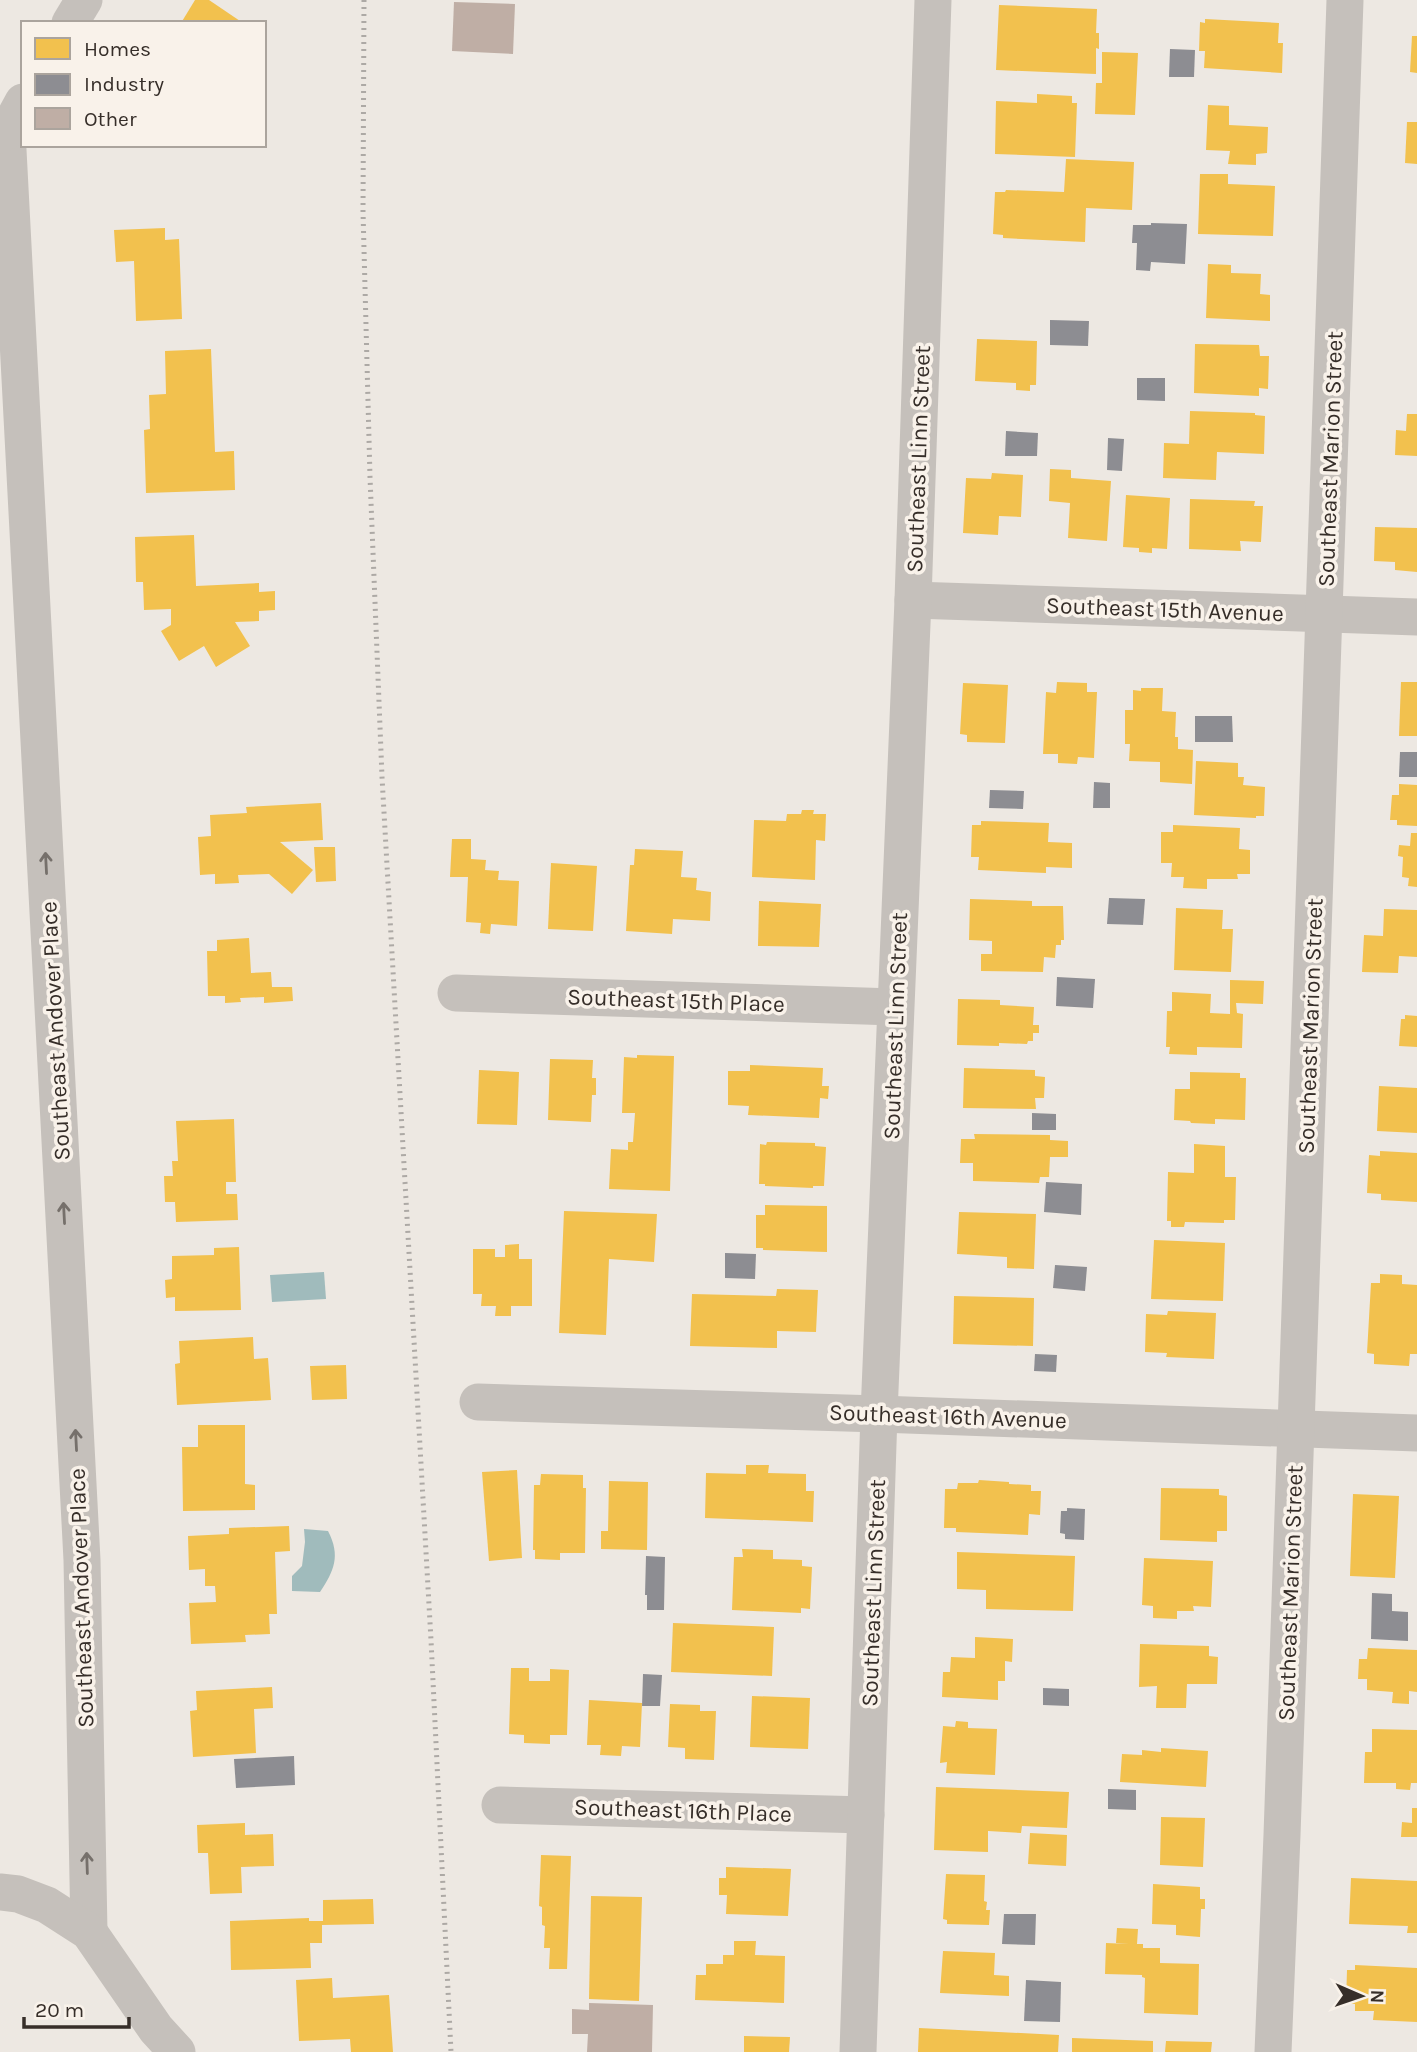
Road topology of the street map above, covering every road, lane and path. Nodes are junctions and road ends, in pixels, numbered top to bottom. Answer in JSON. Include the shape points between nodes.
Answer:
{"nodes":[{"id":1,"x":84,"y":0,"type":"edge"},
{"id":2,"x":933,"y":0,"type":"edge"},
{"id":3,"x":1345,"y":0,"type":"edge"},
{"id":4,"x":71,"y":21,"type":"edge"},
{"id":5,"x":10,"y":123,"type":"edge"},
{"id":6,"x":913,"y":600,"type":"junction"},
{"id":7,"x":1325,"y":614,"type":"junction"},
{"id":8,"x":1417,"y":617,"type":"edge"},
{"id":9,"x":456,"y":993,"type":"dead end"},
{"id":10,"x":895,"y":1007,"type":"junction"},
{"id":11,"x":478,"y":1402,"type":"dead end"},
{"id":12,"x":879,"y":1414,"type":"junction"},
{"id":13,"x":1295,"y":1429,"type":"junction"},
{"id":14,"x":1417,"y":1433,"type":"edge"},
{"id":15,"x":500,"y":1805,"type":"dead end"},
{"id":16,"x":866,"y":1815,"type":"junction"},
{"id":17,"x":0,"y":1892,"type":"edge"},
{"id":18,"x":89,"y":1932,"type":"junction"},
{"id":19,"x":177,"y":2052,"type":"edge"},
{"id":20,"x":858,"y":2052,"type":"edge"},
{"id":21,"x":1273,"y":2052,"type":"edge"}],
"edges":[{"from":1,"to":4,"type":"street"},
{"from":2,"to":6,"type":"street","name":"Southeast Linn Street"},
{"from":3,"to":7,"type":"street","name":"Southeast Marion Street"},
{"from":18,"to":5,"type":"street","name":"Southeast Andover Place","one_way":true,"via":[[82,1560]]},
{"from":6,"to":7,"type":"street","name":"Southeast 15th Avenue"},
{"from":6,"to":10,"type":"street","name":"Southeast Linn Street"},
{"from":7,"to":8,"type":"street","name":"Southeast 15th Avenue"},
{"from":7,"to":13,"type":"street","name":"Southeast Marion Street"},
{"from":9,"to":10,"type":"street","name":"Southeast 15th Place"},
{"from":10,"to":12,"type":"street","name":"Southeast Linn Street"},
{"from":11,"to":12,"type":"street","name":"Southeast 16th Avenue"},
{"from":12,"to":13,"type":"street","name":"Southeast 16th Avenue"},
{"from":12,"to":16,"type":"street","name":"Southeast Linn Street"},
{"from":13,"to":14,"type":"street","name":"Southeast 16th Avenue"},
{"from":13,"to":21,"type":"street","name":"Southeast Marion Street"},
{"from":15,"to":16,"type":"street","name":"Southeast 16th Place"},
{"from":16,"to":20,"type":"street","name":"Southeast Linn Street"},
{"from":17,"to":18,"type":"street","via":[[47,1905]]},
{"from":18,"to":19,"type":"street"}]}
